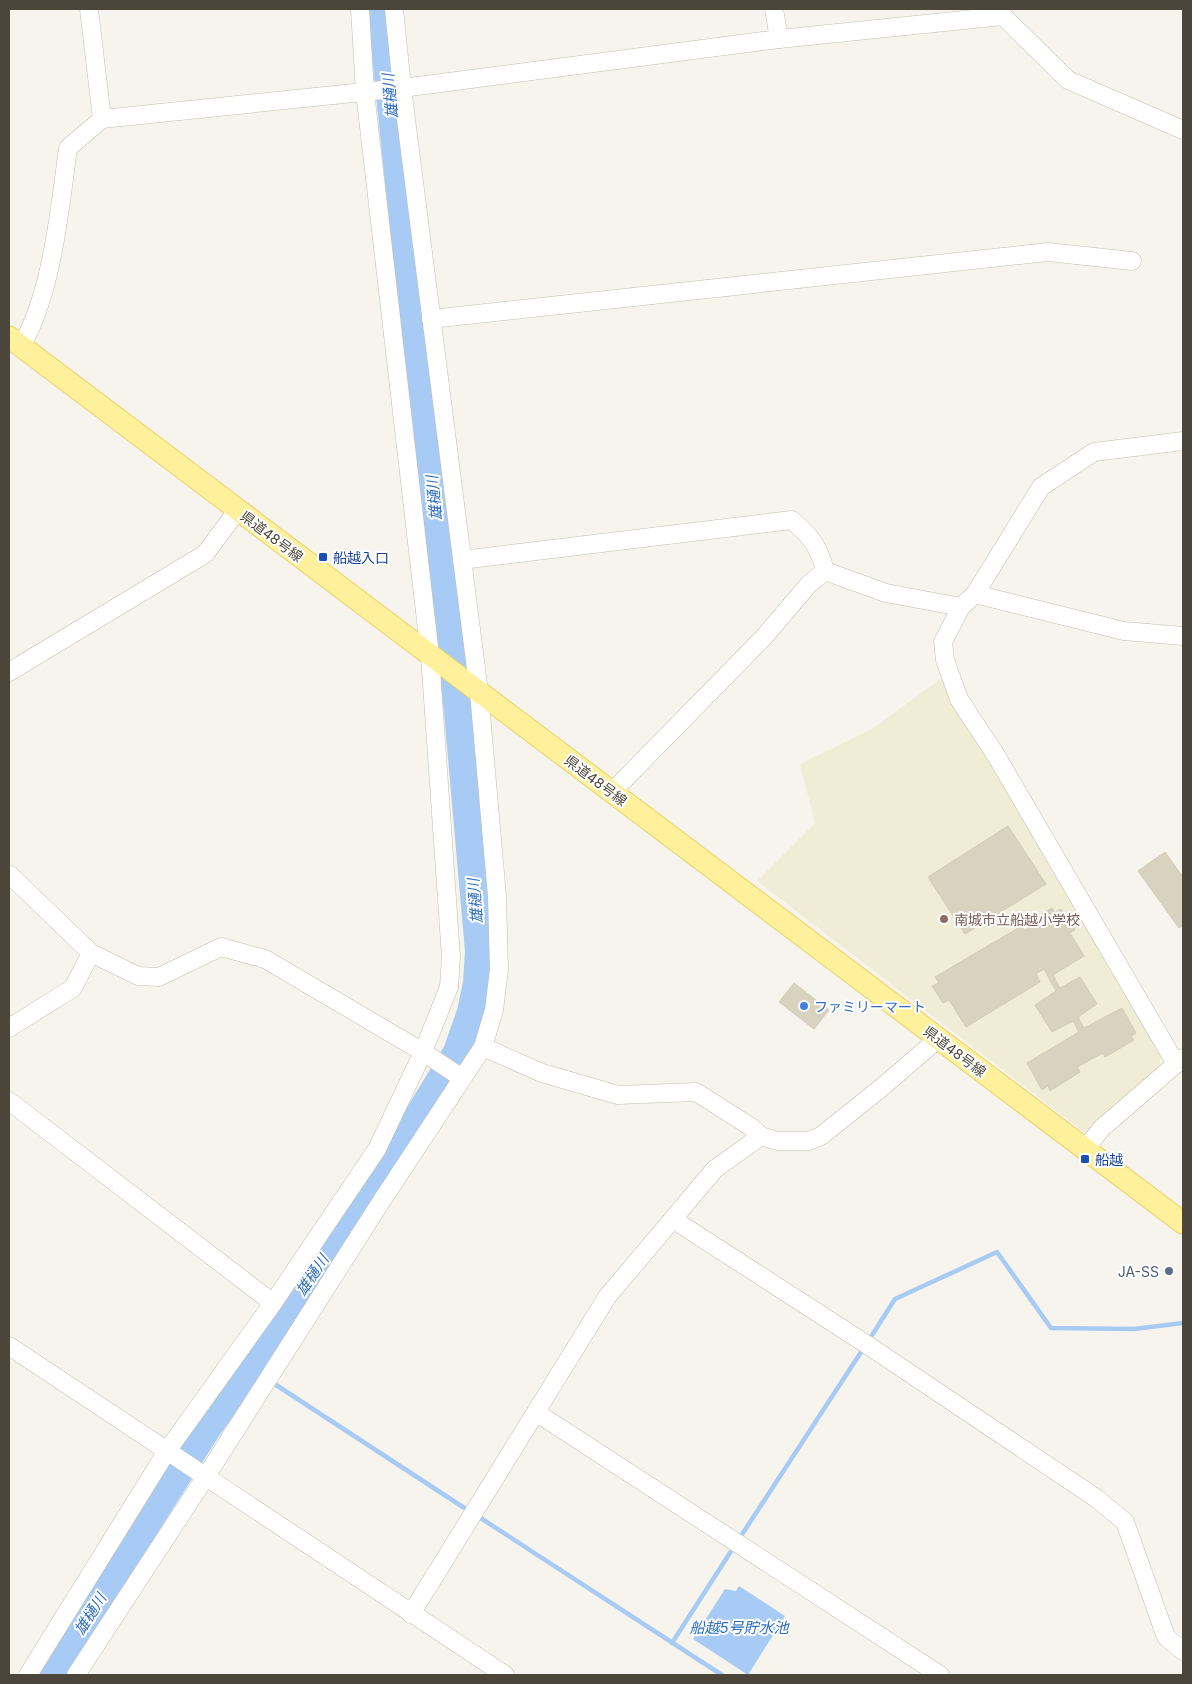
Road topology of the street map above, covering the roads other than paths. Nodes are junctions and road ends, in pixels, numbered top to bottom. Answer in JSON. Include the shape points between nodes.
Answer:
{"nodes":[{"id":1,"x":89,"y":9,"type":"edge"},
{"id":2,"x":360,"y":9,"type":"edge"},
{"id":3,"x":394,"y":9,"type":"edge"},
{"id":4,"x":774,"y":9,"type":"edge"},
{"id":5,"x":1004,"y":12,"type":"edge"},
{"id":6,"x":779,"y":39,"type":"junction"},
{"id":7,"x":402,"y":88,"type":"junction"},
{"id":8,"x":365,"y":92,"type":"junction"},
{"id":9,"x":102,"y":119,"type":"junction"},
{"id":10,"x":1183,"y":130,"type":"edge"},
{"id":11,"x":1132,"y":261,"type":"dead end"},
{"id":12,"x":431,"y":319,"type":"junction"},
{"id":13,"x":15,"y":341,"type":"edge"},
{"id":14,"x":1183,"y":441,"type":"edge"},
{"id":15,"x":236,"y":509,"type":"junction"},
{"id":16,"x":462,"y":560,"type":"junction"},
{"id":17,"x":825,"y":571,"type":"junction"},
{"id":18,"x":975,"y":594,"type":"junction"},
{"id":19,"x":962,"y":607,"type":"junction"},
{"id":20,"x":1183,"y":636,"type":"edge"},
{"id":21,"x":434,"y":658,"type":"junction"},
{"id":22,"x":9,"y":672,"type":"edge"},
{"id":23,"x":474,"y":688,"type":"junction"},
{"id":24,"x":612,"y":792,"type":"junction"},
{"id":25,"x":9,"y":874,"type":"edge"},
{"id":26,"x":90,"y":953,"type":"junction"},
{"id":27,"x":9,"y":1028,"type":"edge"},
{"id":28,"x":938,"y":1040,"type":"junction"},
{"id":29,"x":483,"y":1047,"type":"junction"},
{"id":30,"x":423,"y":1052,"type":"junction"},
{"id":31,"x":1180,"y":1061,"type":"edge"},
{"id":32,"x":462,"y":1078,"type":"junction"},
{"id":33,"x":9,"y":1101,"type":"edge"},
{"id":34,"x":761,"y":1136,"type":"junction"},
{"id":35,"x":1086,"y":1148,"type":"junction"},
{"id":36,"x":674,"y":1220,"type":"junction"},
{"id":37,"x":1183,"y":1223,"type":"edge"},
{"id":38,"x":273,"y":1303,"type":"junction"},
{"id":39,"x":9,"y":1346,"type":"edge"},
{"id":40,"x":537,"y":1413,"type":"junction"},
{"id":41,"x":167,"y":1451,"type":"junction"},
{"id":42,"x":205,"y":1478,"type":"junction"},
{"id":43,"x":411,"y":1614,"type":"junction"},
{"id":44,"x":1183,"y":1651,"type":"edge"},
{"id":45,"x":28,"y":1675,"type":"edge"},
{"id":46,"x":76,"y":1675,"type":"edge"},
{"id":47,"x":505,"y":1675,"type":"edge"},
{"id":48,"x":940,"y":1675,"type":"edge"}],
"edges":[{"from":1,"to":9,"type":"street"},
{"from":2,"to":8,"type":"street"},
{"from":3,"to":7,"type":"street"},
{"from":4,"to":6,"type":"street"},
{"from":5,"to":6,"type":"street"},
{"from":5,"to":10,"type":"street","via":[[1068,80]]},
{"from":6,"to":7,"type":"street"},
{"from":7,"to":8,"type":"street"},
{"from":7,"to":12,"type":"street"},
{"from":8,"to":9,"type":"street"},
{"from":8,"to":21,"type":"street"},
{"from":9,"to":13,"type":"street","via":[[68,148],[54,242],[43,288],[26,336]]},
{"from":11,"to":12,"type":"street","via":[[1048,252]]},
{"from":12,"to":16,"type":"street"},
{"from":13,"to":15,"type":"main road","name":"県道48号線"},
{"from":14,"to":18,"type":"street","via":[[1094,452],[1040,487]]},
{"from":15,"to":21,"type":"main road","name":"県道48号線"},
{"from":15,"to":22,"type":"street","via":[[205,554]]},
{"from":16,"to":17,"type":"street","via":[[792,520],[812,537],[822,556]]},
{"from":16,"to":23,"type":"street"},
{"from":17,"to":19,"type":"street","via":[[886,593]]},
{"from":17,"to":24,"type":"street"},
{"from":18,"to":19,"type":"street"},
{"from":18,"to":20,"type":"street","via":[[1124,631]]},
{"from":19,"to":31,"type":"street","via":[[943,642],[945,660],[959,699]]},
{"from":21,"to":23,"type":"main road","name":"県道48号線"},
{"from":21,"to":30,"type":"street","via":[[451,957],[449,987]]},
{"from":23,"to":24,"type":"main road","name":"県道48号線"},
{"from":23,"to":29,"type":"street","via":[[497,896],[499,970],[494,1010]]},
{"from":24,"to":28,"type":"main road","name":"県道48号線"},
{"from":25,"to":26,"type":"street"},
{"from":26,"to":27,"type":"street","via":[[73,988]]},
{"from":26,"to":30,"type":"street","via":[[138,976],[159,978],[221,947],[265,959]]},
{"from":28,"to":34,"type":"street","via":[[821,1136],[809,1141],[777,1141]]},
{"from":28,"to":35,"type":"main road","name":"県道48号線"},
{"from":29,"to":32,"type":"street"},
{"from":29,"to":34,"type":"street","via":[[542,1073],[618,1095],[696,1092]]},
{"from":30,"to":32,"type":"street"},
{"from":30,"to":38,"type":"street","via":[[377,1149]]},
{"from":31,"to":35,"type":"street","via":[[1102,1128]]},
{"from":32,"to":42,"type":"street","via":[[378,1204]]},
{"from":33,"to":38,"type":"street"},
{"from":34,"to":36,"type":"street","via":[[715,1169]]},
{"from":35,"to":37,"type":"main road","name":"県道48号線"},
{"from":36,"to":40,"type":"street","via":[[607,1296]]},
{"from":36,"to":44,"type":"street","via":[[1096,1498],[1125,1522],[1166,1637]]},
{"from":38,"to":41,"type":"street"},
{"from":39,"to":41,"type":"street"},
{"from":40,"to":43,"type":"street"},
{"from":40,"to":48,"type":"street"},
{"from":41,"to":42,"type":"street"},
{"from":41,"to":45,"type":"street"},
{"from":42,"to":43,"type":"street"},
{"from":42,"to":46,"type":"street"},
{"from":43,"to":47,"type":"street"}]}
